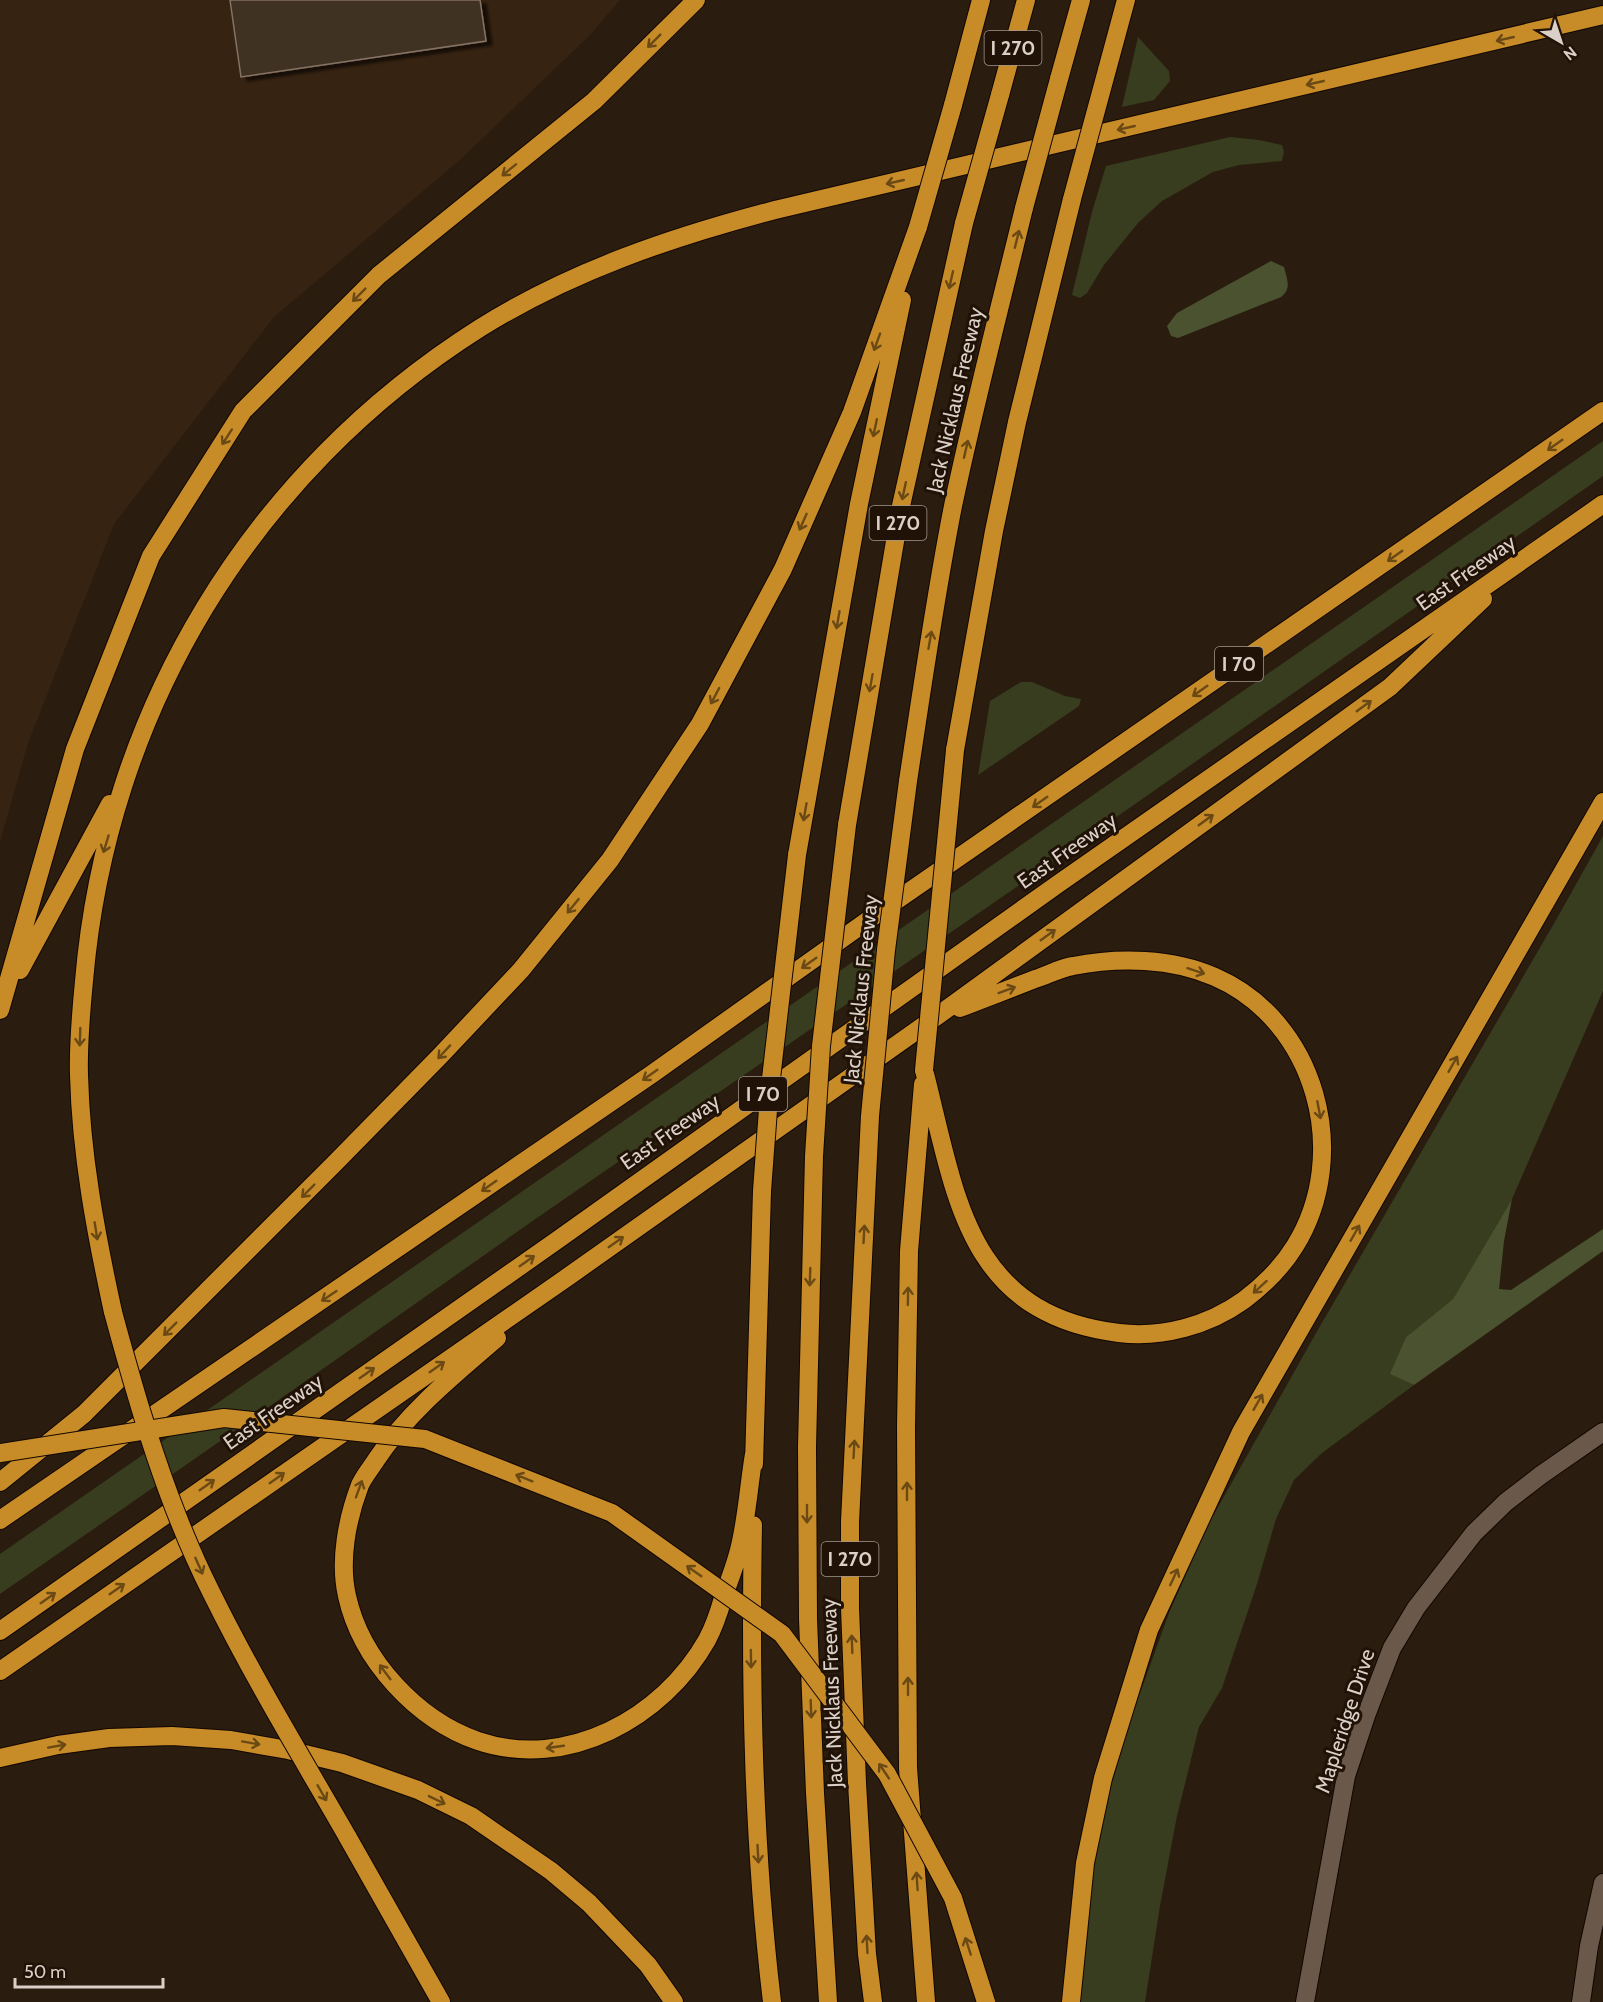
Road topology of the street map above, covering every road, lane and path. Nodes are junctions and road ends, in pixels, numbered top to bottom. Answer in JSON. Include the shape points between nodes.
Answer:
{"nodes":[{"id":1,"x":696,"y":0,"type":"edge"},
{"id":2,"x":981,"y":0,"type":"edge"},
{"id":3,"x":1026,"y":0,"type":"edge"},
{"id":4,"x":1081,"y":0,"type":"edge"},
{"id":5,"x":1126,"y":0,"type":"edge"},
{"id":6,"x":1603,"y":15,"type":"edge"},
{"id":7,"x":918,"y":228,"type":"junction"},
{"id":8,"x":1603,"y":411,"type":"edge"},
{"id":9,"x":1603,"y":504,"type":"edge"},
{"id":10,"x":1527,"y":557,"type":"junction"},
{"id":11,"x":129,"y":768,"type":"junction"},
{"id":12,"x":1603,"y":802,"type":"edge"},
{"id":13,"x":2,"y":1004,"type":"edge"},
{"id":14,"x":933,"y":1019,"type":"junction"},
{"id":15,"x":924,"y":1070,"type":"junction"},
{"id":16,"x":568,"y":1276,"type":"junction"},
{"id":17,"x":1603,"y":1432,"type":"edge"},
{"id":18,"x":0,"y":1452,"type":"edge"},
{"id":19,"x":754,"y":1454,"type":"junction"},
{"id":20,"x":0,"y":1482,"type":"edge"},
{"id":21,"x":0,"y":1520,"type":"edge"},
{"id":22,"x":0,"y":1631,"type":"edge"},
{"id":23,"x":0,"y":1671,"type":"edge"},
{"id":24,"x":0,"y":1758,"type":"edge"},
{"id":25,"x":1603,"y":1883,"type":"edge"},
{"id":26,"x":1596,"y":1948,"type":"edge"},
{"id":27,"x":441,"y":2002,"type":"edge"},
{"id":28,"x":674,"y":2002,"type":"edge"},
{"id":29,"x":772,"y":2002,"type":"edge"},
{"id":30,"x":828,"y":2002,"type":"edge"},
{"id":31,"x":873,"y":2002,"type":"edge"},
{"id":32,"x":926,"y":2002,"type":"edge"},
{"id":33,"x":986,"y":2002,"type":"edge"},
{"id":34,"x":1071,"y":2002,"type":"edge"},
{"id":35,"x":1305,"y":2002,"type":"edge"},
{"id":36,"x":1581,"y":2002,"type":"edge"}],
"edges":[{"from":1,"to":13,"type":"highway","one_way":true,"via":[[594,101],[379,275],[243,411],[151,556],[75,749]]},
{"from":2,"to":7,"type":"highway","bridge":true},
{"from":3,"to":30,"type":"highway","name":"Jack Nicklaus Freeway","number":"I 270","one_way":true,"bridge":true,"via":[[964,223],[901,506],[848,825],[821,1046],[814,1155],[807,1447],[808,1619]]},
{"from":31,"to":4,"type":"highway","name":"Jack Nicklaus Freeway","number":"I 270","one_way":true,"bridge":true,"via":[[867,1954],[850,1608],[851,1510],[870,1116],[886,950],[908,781],[953,506],[1024,208]]},
{"from":5,"to":15,"type":"highway","bridge":true,"via":[[1015,433],[986,575],[955,750]]},
{"from":6,"to":11,"type":"highway","one_way":true,"via":[[726,223],[635,252],[552,288],[435,358],[380,402],[298,480],[244,547],[191,630],[156,698]]},
{"from":7,"to":19,"type":"highway","one_way":true,"bridge":true,"via":[[859,504],[797,855],[762,1191]]},
{"from":7,"to":20,"type":"highway","one_way":true,"via":[[852,412],[783,569],[700,724],[610,860],[521,970],[440,1056],[84,1414]]},
{"from":8,"to":21,"type":"highway","number":"I 70","one_way":true,"via":[[614,1101]]},
{"from":9,"to":10,"type":"highway","name":"East Freeway","number":"I 70"},
{"from":14,"to":10,"type":"highway","one_way":true,"via":[[1390,687]]},
{"from":22,"to":10,"type":"highway","name":"East Freeway","number":"I 70","one_way":true},
{"from":11,"to":13,"type":"highway"},
{"from":11,"to":27,"type":"highway","one_way":true,"bridge":true,"via":[[103,853],[88,938],[79,1074],[90,1195],[113,1312],[157,1461],[212,1594]]},
{"from":34,"to":12,"type":"highway","one_way":true,"via":[[1085,1863],[1103,1779],[1149,1630],[1241,1432]]},
{"from":14,"to":15,"type":"highway","one_way":true,"via":[[1071,966],[1170,963],[1215,977],[1268,1014],[1290,1041],[1311,1080],[1320,1118],[1323,1159],[1307,1220],[1279,1269],[1256,1291],[1220,1315],[1172,1331],[1136,1335],[1068,1323],[1022,1298],[1004,1282],[978,1246],[957,1200]]},
{"from":16,"to":14,"type":"highway","one_way":true},
{"from":32,"to":15,"type":"highway","one_way":true,"via":[[908,1768],[906,1439],[909,1251]]},
{"from":19,"to":16,"type":"highway","one_way":true,"via":[[740,1546],[708,1638],[674,1683],[634,1718],[586,1741],[554,1749],[506,1747],[462,1734],[423,1711],[403,1693],[366,1643],[347,1595],[347,1534],[361,1483],[411,1417]]},
{"from":23,"to":16,"type":"highway","one_way":true},
{"from":17,"to":35,"type":"street","name":"Mapleridge Drive","via":[[1506,1502],[1474,1533],[1416,1608],[1392,1648],[1346,1776]]},
{"from":33,"to":18,"type":"highway","one_way":true,"bridge":true,"via":[[953,1898],[887,1774],[782,1634],[612,1513],[426,1439],[224,1418]]},
{"from":19,"to":29,"type":"highway","one_way":true,"via":[[751,1632],[755,1808]]},
{"from":24,"to":28,"type":"highway","one_way":true,"via":[[109,1738],[172,1736],[231,1740],[342,1763],[418,1790],[471,1816],[551,1871],[589,1903],[648,1965]]},
{"from":25,"to":26,"type":"street"},
{"from":26,"to":36,"type":"street"}]}
